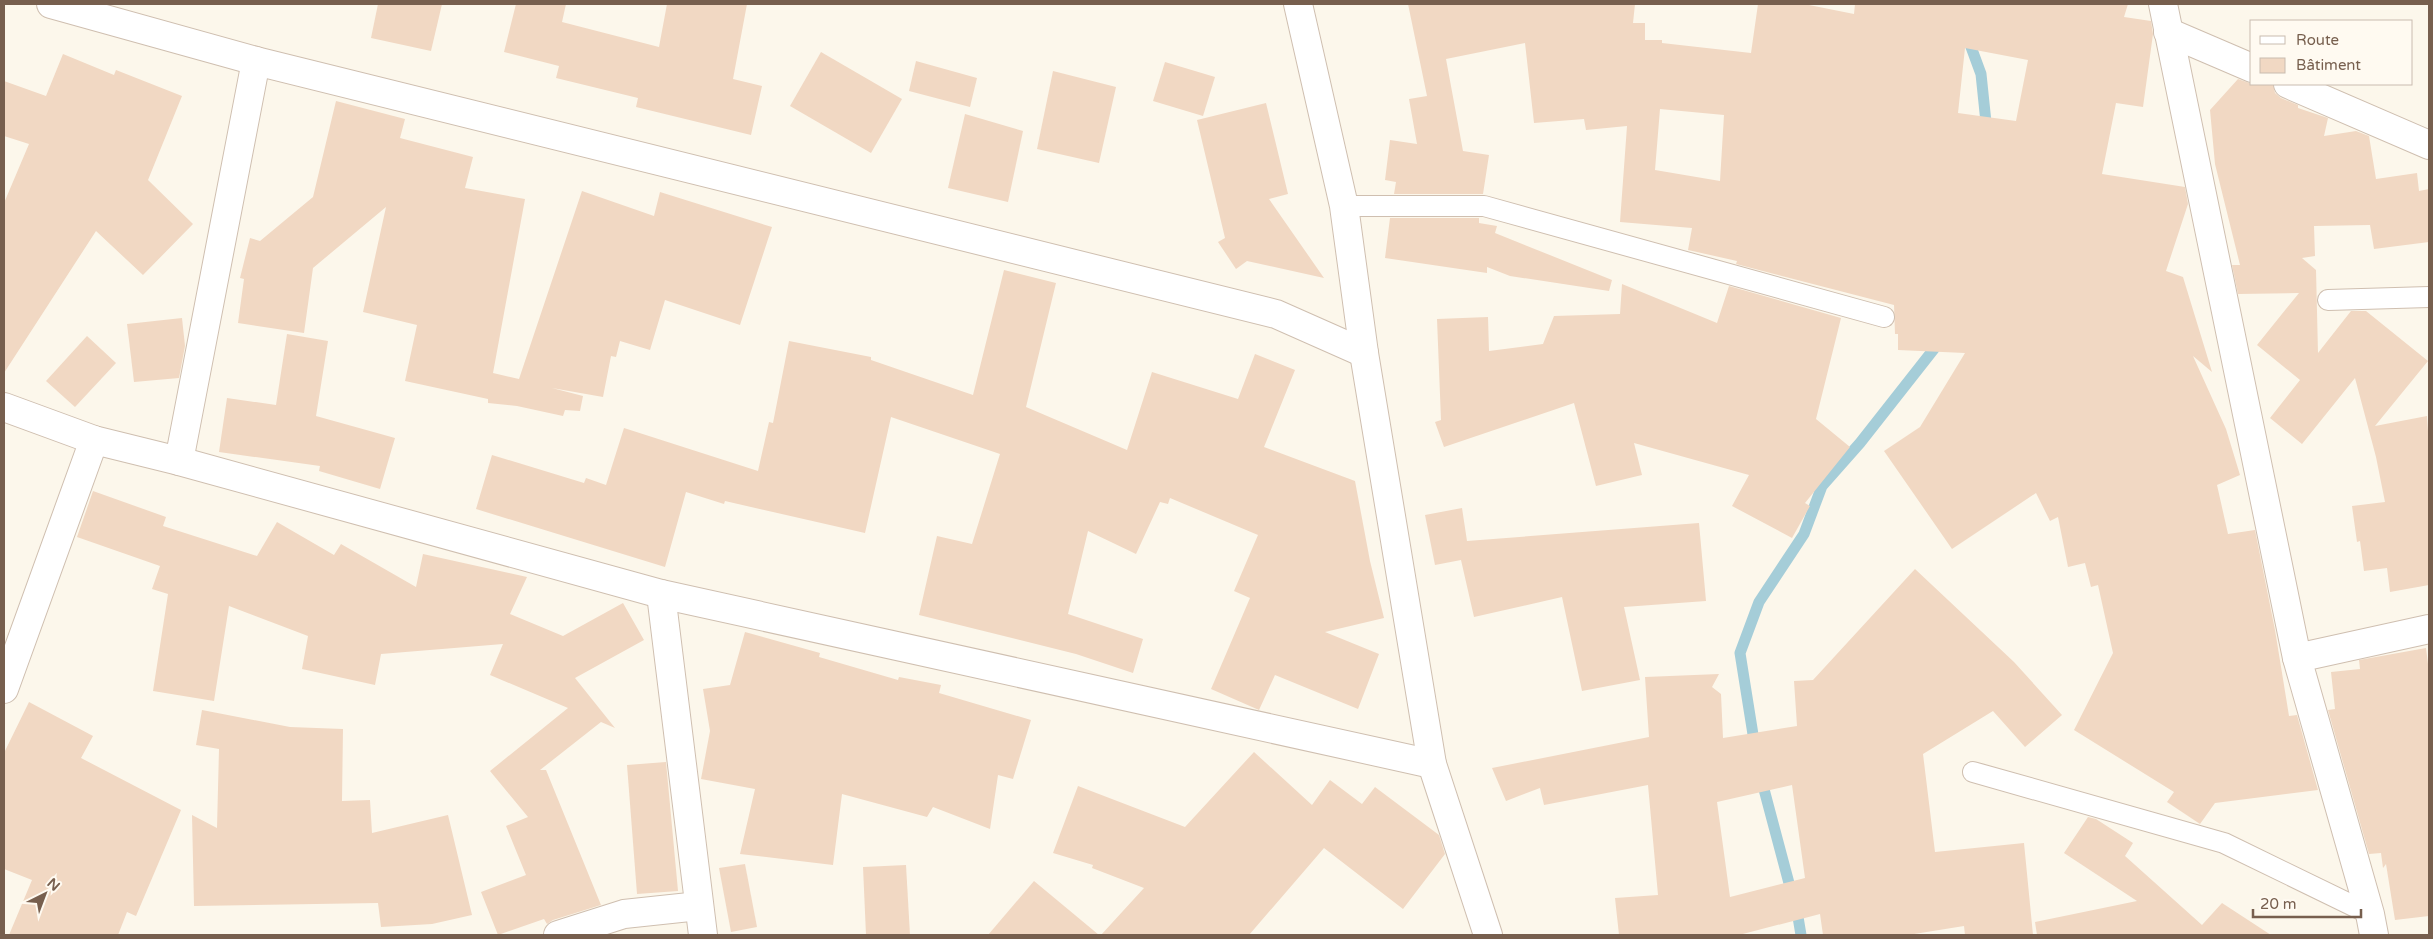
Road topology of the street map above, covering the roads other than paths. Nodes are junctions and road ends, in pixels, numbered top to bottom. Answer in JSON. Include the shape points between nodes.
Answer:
{"nodes":[{"id":1,"x":51,"y":4,"type":"edge"},
{"id":2,"x":1298,"y":4,"type":"edge"},
{"id":3,"x":2163,"y":4,"type":"edge"},
{"id":4,"x":2168,"y":32,"type":"junction"},
{"id":5,"x":256,"y":61,"type":"junction"},
{"id":6,"x":2250,"y":67,"type":"edge"},
{"id":7,"x":2290,"y":85,"type":"edge"},
{"id":8,"x":2429,"y":144,"type":"edge"},
{"id":9,"x":1344,"y":206,"type":"junction"},
{"id":10,"x":2429,"y":297,"type":"edge"},
{"id":11,"x":2328,"y":300,"type":"dead end"},
{"id":12,"x":1884,"y":317,"type":"dead end"},
{"id":13,"x":1364,"y":353,"type":"junction"},
{"id":14,"x":4,"y":407,"type":"edge"},
{"id":15,"x":94,"y":440,"type":"junction"},
{"id":16,"x":179,"y":461,"type":"junction"},
{"id":17,"x":660,"y":594,"type":"junction"},
{"id":18,"x":2429,"y":629,"type":"edge"},
{"id":19,"x":2297,"y":658,"type":"junction"},
{"id":20,"x":4,"y":689,"type":"edge"},
{"id":21,"x":1432,"y":764,"type":"junction"},
{"id":22,"x":1973,"y":772,"type":"dead end"},
{"id":23,"x":699,"y":906,"type":"junction"},
{"id":24,"x":2372,"y":925,"type":"edge"},
{"id":25,"x":558,"y":935,"type":"edge"},
{"id":26,"x":703,"y":935,"type":"edge"},
{"id":27,"x":1488,"y":935,"type":"edge"}],
"edges":[{"from":1,"to":5,"type":"street"},
{"from":2,"to":9,"type":"street"},
{"from":3,"to":4,"type":"street"},
{"from":4,"to":6,"type":"street"},
{"from":4,"to":19,"type":"street"},
{"from":5,"to":13,"type":"street","via":[[1276,314]]},
{"from":5,"to":16,"type":"street"},
{"from":7,"to":8,"type":"street"},
{"from":9,"to":12,"type":"lane","via":[[1484,206]]},
{"from":9,"to":13,"type":"street"},
{"from":10,"to":11,"type":"lane"},
{"from":13,"to":21,"type":"street"},
{"from":14,"to":15,"type":"street"},
{"from":15,"to":16,"type":"street"},
{"from":15,"to":20,"type":"street"},
{"from":16,"to":17,"type":"street"},
{"from":17,"to":21,"type":"street"},
{"from":17,"to":23,"type":"street"},
{"from":18,"to":19,"type":"street"},
{"from":19,"to":24,"type":"street"},
{"from":21,"to":27,"type":"street"},
{"from":22,"to":24,"type":"lane","via":[[2224,843]]},
{"from":23,"to":25,"type":"street","via":[[624,914]]},
{"from":23,"to":26,"type":"street"}]}
